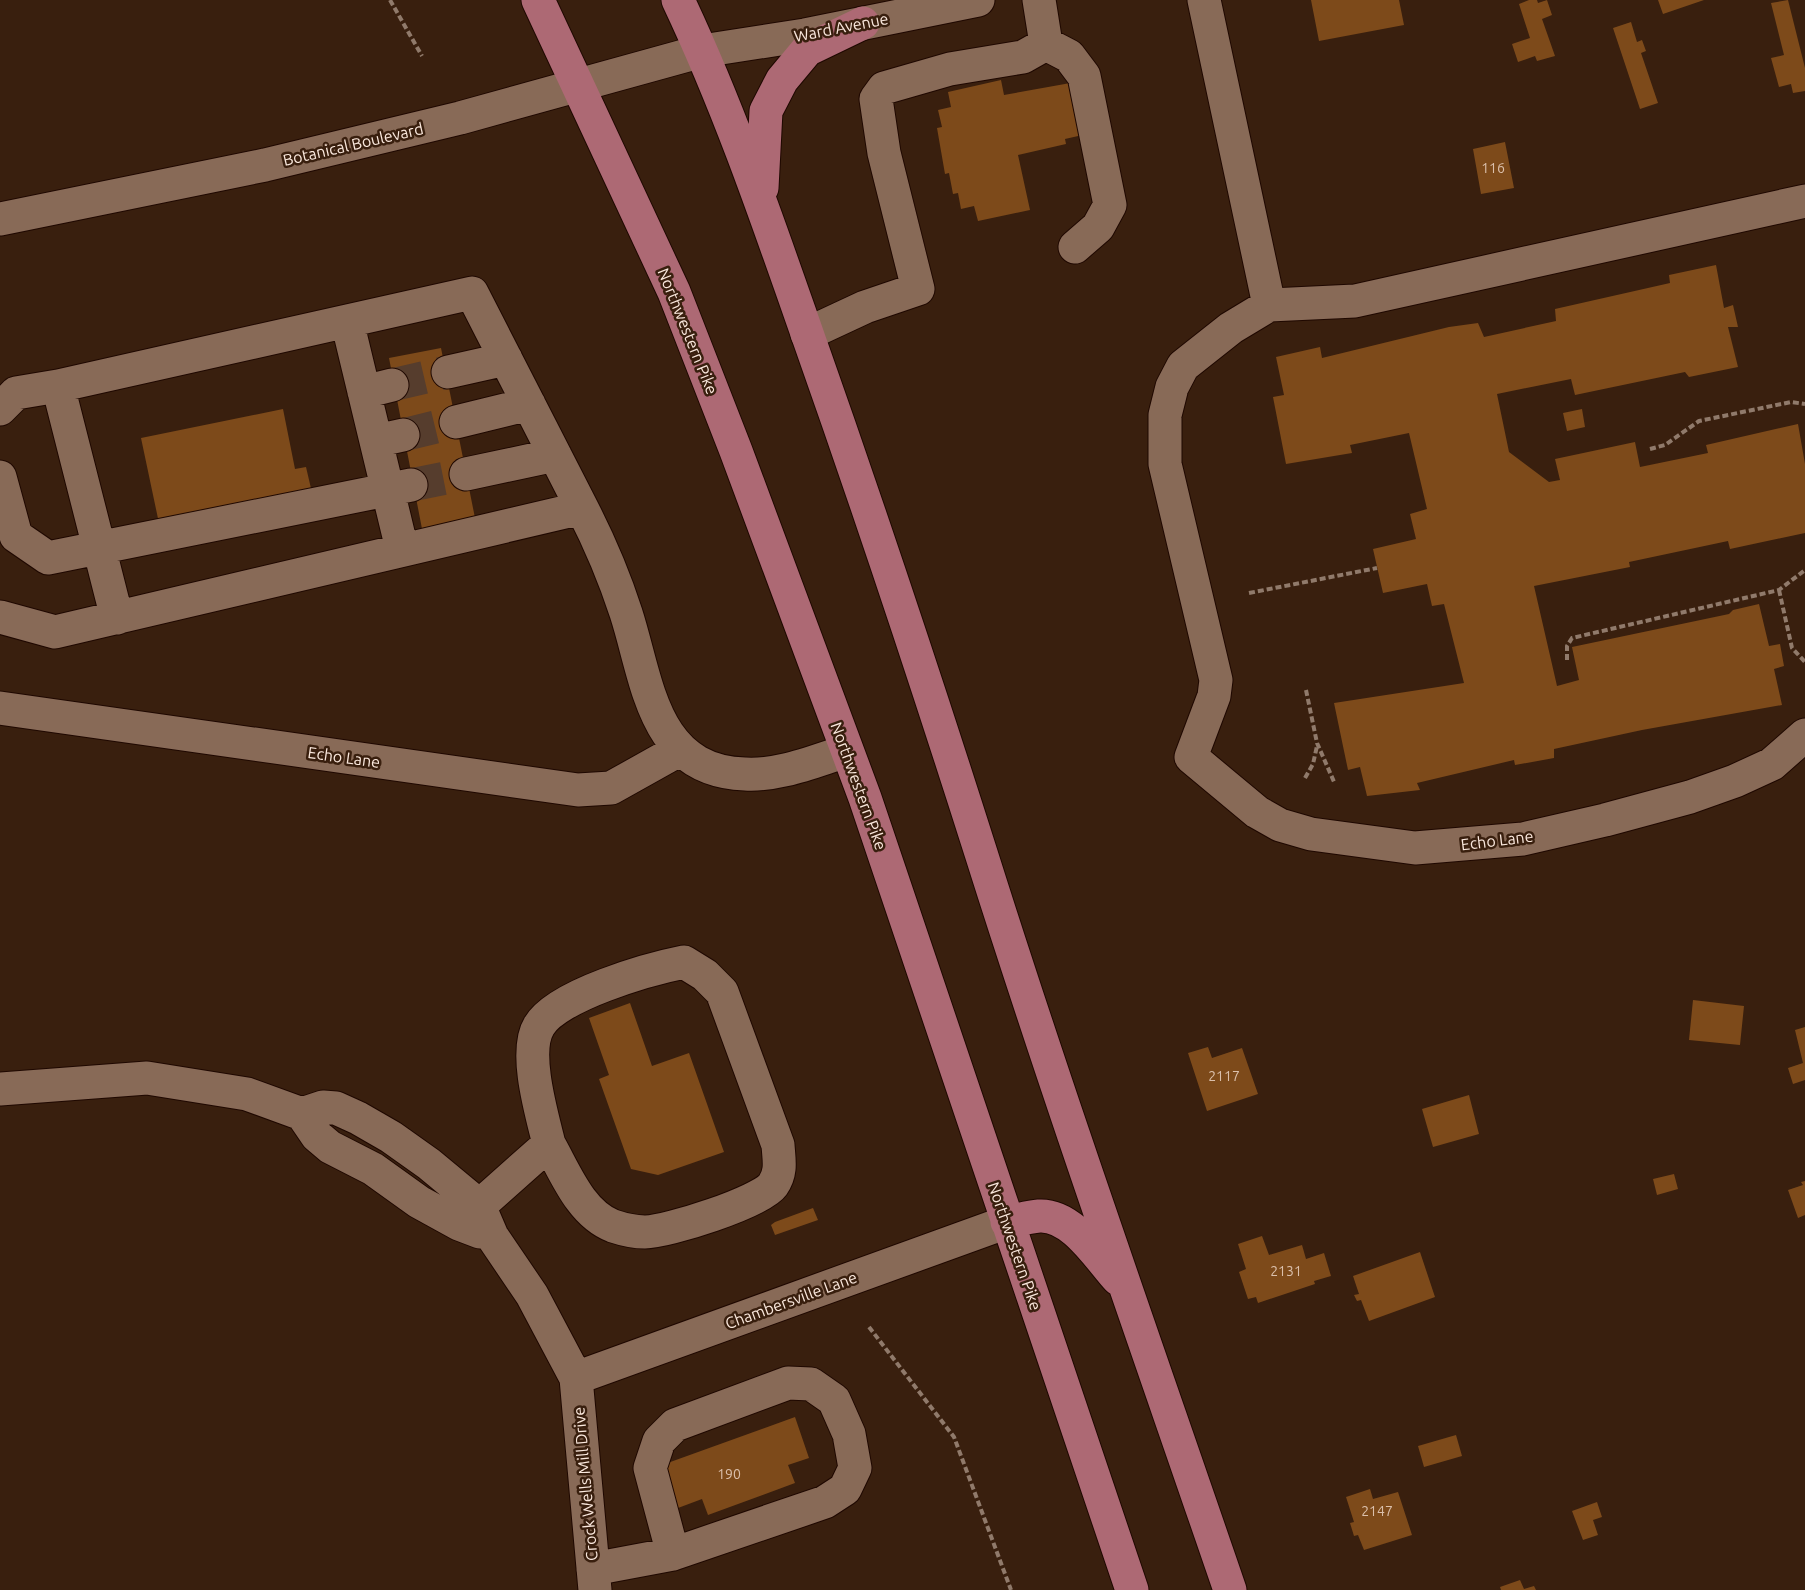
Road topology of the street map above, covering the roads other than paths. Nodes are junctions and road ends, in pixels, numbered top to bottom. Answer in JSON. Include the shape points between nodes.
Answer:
{"nodes":[{"id":1,"x":538,"y":0,"type":"edge"},
{"id":2,"x":678,"y":0,"type":"edge"},
{"id":3,"x":978,"y":0,"type":"edge"},
{"id":4,"x":1039,"y":0,"type":"edge"},
{"id":5,"x":1204,"y":0,"type":"edge"},
{"id":6,"x":863,"y":23,"type":"junction"},
{"id":7,"x":1046,"y":44,"type":"junction"},
{"id":8,"x":702,"y":51,"type":"junction"},
{"id":9,"x":580,"y":85,"type":"junction"},
{"id":10,"x":1805,"y":201,"type":"edge"},
{"id":11,"x":761,"y":202,"type":"junction"},
{"id":12,"x":0,"y":219,"type":"edge"},
{"id":13,"x":1075,"y":247,"type":"dead end"},
{"id":14,"x":1269,"y":305,"type":"junction"},
{"id":15,"x":347,"y":321,"type":"junction"},
{"id":16,"x":807,"y":334,"type":"junction"},
{"id":17,"x":506,"y":359,"type":"junction"},
{"id":18,"x":447,"y":372,"type":"tunnel mouth"},
{"id":19,"x":58,"y":386,"type":"junction"},
{"id":20,"x":529,"y":404,"type":"junction"},
{"id":21,"x":0,"y":409,"type":"edge"},
{"id":22,"x":456,"y":422,"type":"tunnel mouth"},
{"id":23,"x":555,"y":455,"type":"junction"},
{"id":24,"x":466,"y":474,"type":"tunnel mouth"},
{"id":25,"x":0,"y":477,"type":"edge"},
{"id":26,"x":399,"y":488,"type":"junction"},
{"id":27,"x":582,"y":508,"type":"junction"},
{"id":28,"x":98,"y":549,"type":"junction"},
{"id":29,"x":402,"y":549,"type":"junction"},
{"id":30,"x":0,"y":617,"type":"edge"},
{"id":31,"x":117,"y":618,"type":"junction"},
{"id":32,"x":0,"y":708,"type":"edge"},
{"id":33,"x":1805,"y":735,"type":"edge"},
{"id":34,"x":679,"y":750,"type":"junction"},
{"id":35,"x":847,"y":751,"type":"junction"},
{"id":36,"x":0,"y":1089,"type":"edge"},
{"id":37,"x":549,"y":1144,"type":"junction"},
{"id":38,"x":468,"y":1216,"type":"junction"},
{"id":39,"x":1007,"y":1222,"type":"junction"},
{"id":40,"x":1127,"y":1288,"type":"junction"},
{"id":41,"x":576,"y":1378,"type":"junction"},
{"id":42,"x":674,"y":1554,"type":"junction"},
{"id":43,"x":594,"y":1580,"type":"edge"},
{"id":44,"x":1132,"y":1590,"type":"edge"},
{"id":45,"x":1230,"y":1590,"type":"edge"}],
"edges":[{"from":1,"to":9,"type":"main road","name":"Northwestern Pike"},
{"from":2,"to":8,"type":"main road"},
{"from":3,"to":6,"type":"street","name":"Ward Avenue"},
{"from":4,"to":7,"type":"street"},
{"from":5,"to":14,"type":"street"},
{"from":6,"to":8,"type":"street","name":"Ward Avenue"},
{"from":6,"to":11,"type":"main road","via":[[807,50],[782,80],[766,111]]},
{"from":7,"to":13,"type":"street","via":[[1069,56],[1084,76],[1110,205],[1098,227]]},
{"from":7,"to":16,"type":"street","via":[[1023,57],[950,69],[884,88],[876,99],[885,153],[918,289],[865,307]]},
{"from":8,"to":9,"type":"street","name":"Botanical Boulevard"},
{"from":8,"to":11,"type":"main road"},
{"from":9,"to":12,"type":"street","name":"Botanical Boulevard","via":[[265,165]]},
{"from":9,"to":35,"type":"main road","name":"Northwestern Pike","via":[[674,291]]},
{"from":10,"to":14,"type":"street","via":[[1355,302]]},
{"from":11,"to":16,"type":"main road"},
{"from":14,"to":33,"type":"street","name":"Echo Lane","via":[[1183,366],[1172,387],[1165,415],[1165,464],[1216,680],[1214,696],[1191,757],[1257,812],[1280,825],[1311,834],[1415,848],[1523,839],[1690,797],[1735,781],[1772,764]]},
{"from":15,"to":17,"type":"street","via":[[472,293]]},
{"from":15,"to":19,"type":"street"},
{"from":15,"to":26,"type":"street","via":[[378,388]]},
{"from":16,"to":40,"type":"main road"},
{"from":17,"to":18,"type":"street"},
{"from":17,"to":20,"type":"street"},
{"from":19,"to":21,"type":"street","via":[[16,393]]},
{"from":19,"to":28,"type":"street"},
{"from":20,"to":22,"type":"street"},
{"from":20,"to":23,"type":"street"},
{"from":23,"to":24,"type":"street"},
{"from":23,"to":27,"type":"street"},
{"from":25,"to":28,"type":"street","via":[[16,536],[48,558]]},
{"from":26,"to":28,"type":"street"},
{"from":26,"to":29,"type":"street"},
{"from":27,"to":29,"type":"street"},
{"from":27,"to":34,"type":"street","via":[[609,561],[654,714]]},
{"from":28,"to":31,"type":"street"},
{"from":29,"to":31,"type":"street"},
{"from":30,"to":31,"type":"street","via":[[55,632]]},
{"from":32,"to":34,"type":"street","name":"Echo Lane","via":[[578,790],[611,788]]},
{"from":34,"to":35,"type":"street","via":[[710,767],[744,775],[780,772]]},
{"from":35,"to":39,"type":"main road","name":"Northwestern Pike"},
{"from":36,"to":38,"type":"street","via":[[147,1078],[247,1094],[302,1114],[317,1136],[330,1146],[373,1168],[419,1202]]},
{"from":37,"to":37,"type":"street","via":[[581,1202],[611,1225],[644,1232],[670,1228],[753,1201],[773,1187],[780,1170],[778,1145],[722,992],[684,962],[653,968],[562,1003],[538,1027],[532,1062]]},
{"from":37,"to":38,"type":"street"},
{"from":38,"to":41,"type":"street","via":[[492,1236],[532,1295]]},
{"from":39,"to":40,"type":"main road","via":[[1041,1216],[1070,1226]]},
{"from":39,"to":41,"type":"street","name":"Chambersville Lane"},
{"from":39,"to":44,"type":"main road","name":"Northwestern Pike"},
{"from":40,"to":45,"type":"main road"},
{"from":41,"to":43,"type":"street","name":"Crock Wells Mill Drive"},
{"from":42,"to":42,"type":"street","via":[[825,1502],[845,1489],[855,1468],[849,1434],[834,1400],[811,1384],[788,1383],[675,1425],[659,1442],[650,1468]]},
{"from":42,"to":43,"type":"street"}]}
